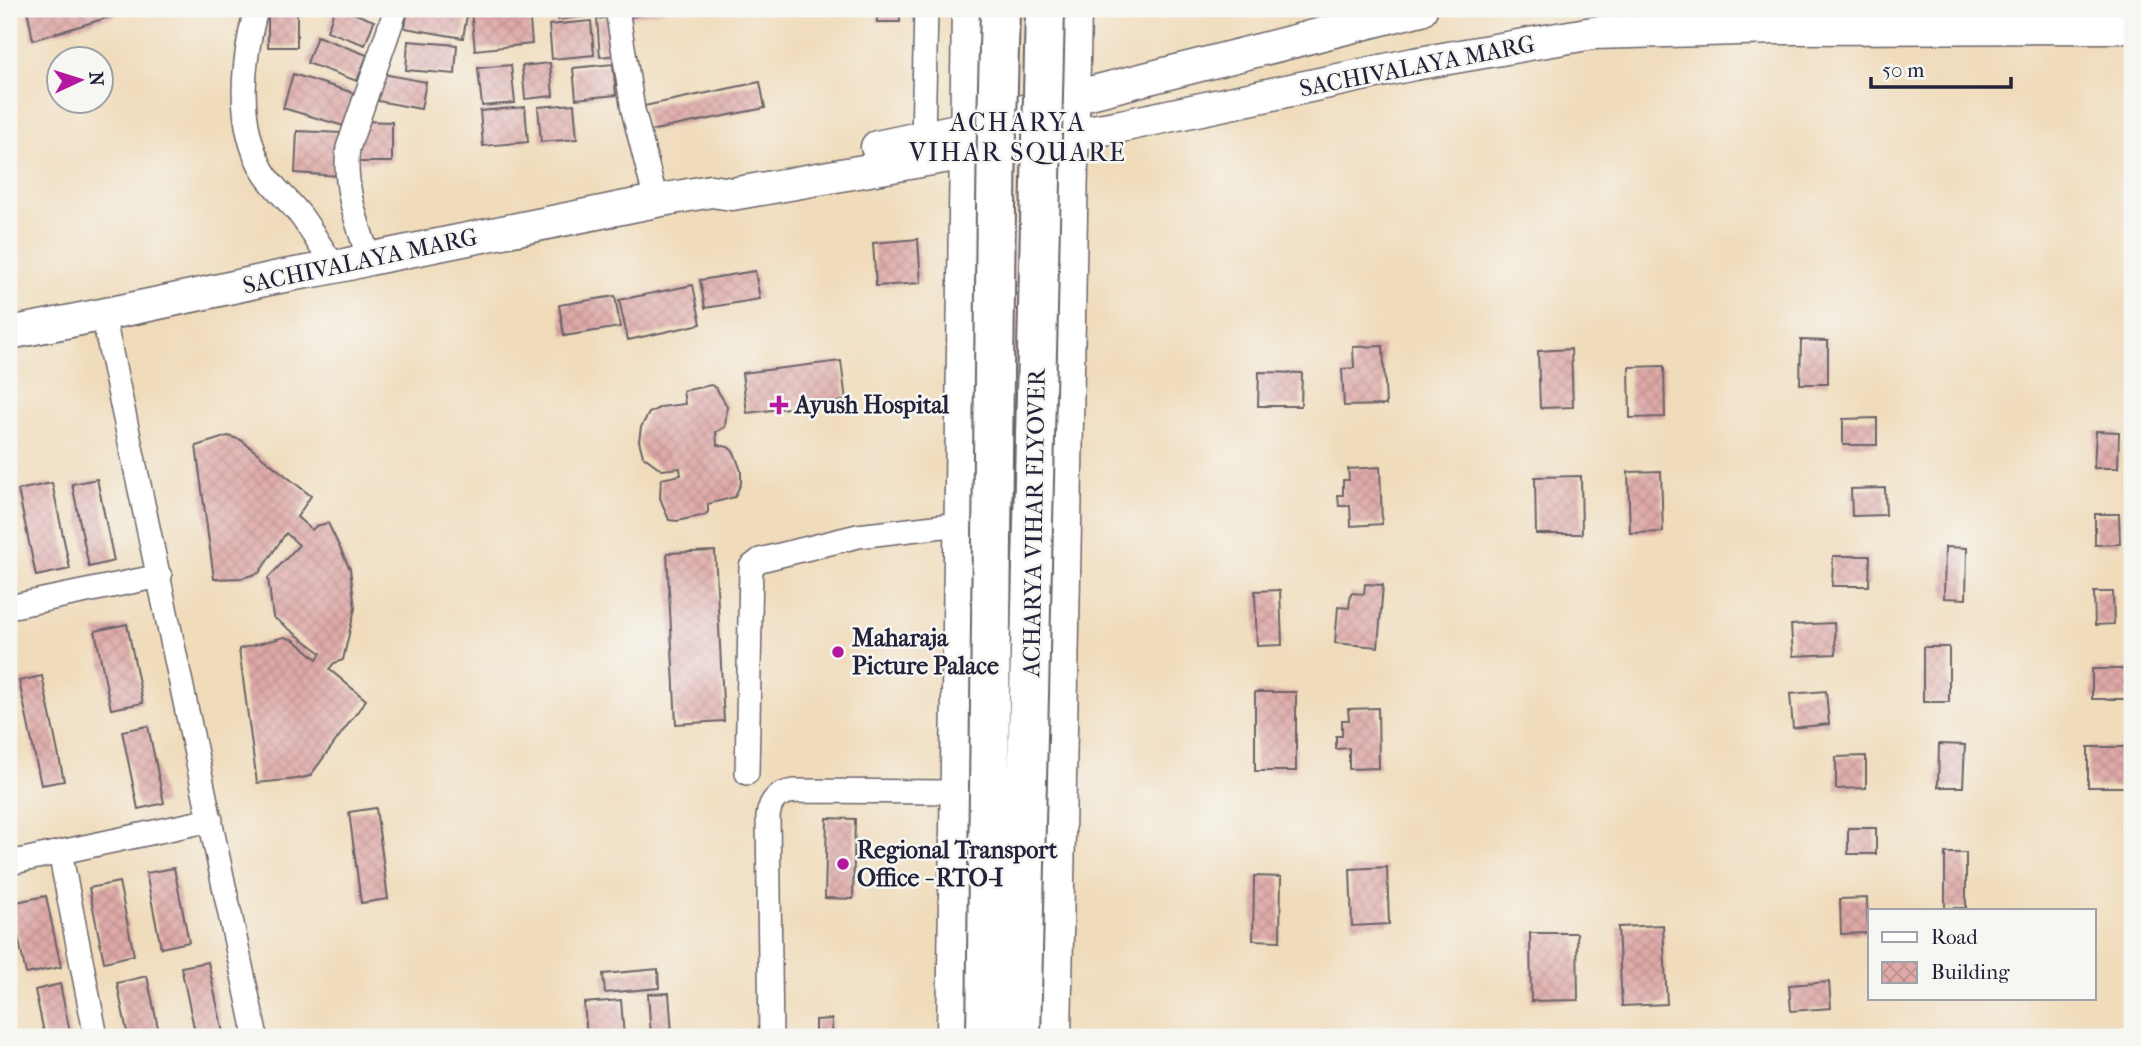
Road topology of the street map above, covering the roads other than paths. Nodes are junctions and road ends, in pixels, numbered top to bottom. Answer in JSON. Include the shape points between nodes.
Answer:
{"nodes":[{"id":1,"x":256,"y":9,"type":"edge"},
{"id":2,"x":396,"y":9,"type":"edge"},
{"id":3,"x":617,"y":9,"type":"edge"},
{"id":4,"x":926,"y":9,"type":"edge"},
{"id":5,"x":1045,"y":9,"type":"edge"},
{"id":6,"x":1075,"y":9,"type":"edge"},
{"id":7,"x":1421,"y":9,"type":"edge"},
{"id":8,"x":979,"y":10,"type":"edge"},
{"id":9,"x":2132,"y":27,"type":"edge"},
{"id":10,"x":1075,"y":45,"type":"junction"},
{"id":11,"x":1074,"y":97,"type":"junction"},
{"id":12,"x":1075,"y":134,"type":"junction"},
{"id":13,"x":923,"y":137,"type":"junction"},
{"id":14,"x":967,"y":140,"type":"junction"},
{"id":15,"x":1072,"y":181,"type":"junction"},
{"id":16,"x":712,"y":191,"type":"junction"},
{"id":17,"x":656,"y":201,"type":"junction"},
{"id":18,"x":964,"y":221,"type":"junction"},
{"id":19,"x":369,"y":259,"type":"junction"},
{"id":20,"x":337,"y":268,"type":"junction"},
{"id":21,"x":103,"y":315,"type":"junction"},
{"id":22,"x":9,"y":333,"type":"edge"},
{"id":23,"x":960,"y":524,"type":"junction"},
{"id":24,"x":160,"y":576,"type":"junction"},
{"id":25,"x":9,"y":604,"type":"edge"},
{"id":26,"x":747,"y":773,"type":"dead end"},
{"id":27,"x":956,"y":792,"type":"junction"},
{"id":28,"x":211,"y":820,"type":"junction"},
{"id":29,"x":60,"y":852,"type":"junction"},
{"id":30,"x":9,"y":863,"type":"edge"},
{"id":31,"x":96,"y":1037,"type":"edge"},
{"id":32,"x":256,"y":1037,"type":"edge"},
{"id":33,"x":771,"y":1037,"type":"edge"},
{"id":34,"x":953,"y":1037,"type":"edge"},
{"id":35,"x":986,"y":1037,"type":"edge"},
{"id":36,"x":1021,"y":1037,"type":"edge"},
{"id":37,"x":1055,"y":1037,"type":"edge"}],
"edges":[{"from":1,"to":20,"type":"street","via":[[245,77],[245,120],[252,149],[264,173]]},
{"from":2,"to":19,"type":"street","via":[[348,148],[352,206]]},
{"from":3,"to":17,"type":"street","via":[[633,110]]},
{"from":4,"to":13,"type":"street"},
{"from":5,"to":36,"type":"highway","name":"ACHARYA VIHAR FLYOVER","bridge":true},
{"from":6,"to":10,"type":"main road"},
{"from":7,"to":11,"type":"main road"},
{"from":8,"to":10,"type":"main road","via":[[977,29],[989,39],[1050,47]]},
{"from":8,"to":14,"type":"main road"},
{"from":8,"to":35,"type":"highway","name":"ACHARYA VIHAR FLYOVER","bridge":true,"via":[[997,124]]},
{"from":9,"to":12,"type":"main road","name":"SACHIVALAYA MARG","via":[[1593,33],[1414,64]]},
{"from":10,"to":11,"type":"main road"},
{"from":11,"to":12,"type":"main road"},
{"from":11,"to":14,"type":"main road"},
{"from":12,"to":14,"type":"main road","name":"SACHIVALAYA MARG"},
{"from":12,"to":15,"type":"main road"},
{"from":13,"to":14,"type":"main road","name":"SACHIVALAYA MARG"},
{"from":13,"to":16,"type":"main road","name":"SACHIVALAYA MARG","via":[[726,181]]},
{"from":14,"to":16,"type":"main road","name":"SACHIVALAYA MARG","via":[[732,194]]},
{"from":14,"to":18,"type":"main road"},
{"from":15,"to":18,"type":"main road","via":[[985,208]]},
{"from":15,"to":37,"type":"main road"},
{"from":16,"to":17,"type":"main road","name":"SACHIVALAYA MARG"},
{"from":17,"to":19,"type":"main road","name":"SACHIVALAYA MARG"},
{"from":18,"to":23,"type":"main road"},
{"from":19,"to":20,"type":"main road","name":"SACHIVALAYA MARG"},
{"from":20,"to":21,"type":"main road","name":"SACHIVALAYA MARG"},
{"from":21,"to":22,"type":"main road","name":"SACHIVALAYA MARG"},
{"from":21,"to":24,"type":"street"},
{"from":23,"to":26,"type":"street","via":[[858,536],[760,560],[751,567]]},
{"from":23,"to":27,"type":"main road"},
{"from":24,"to":25,"type":"street"},
{"from":24,"to":28,"type":"street"},
{"from":27,"to":33,"type":"street","via":[[795,791],[775,797],[768,817]]},
{"from":27,"to":34,"type":"main road"},
{"from":28,"to":29,"type":"street"},
{"from":28,"to":32,"type":"street"},
{"from":29,"to":30,"type":"street"},
{"from":29,"to":31,"type":"street"}]}
